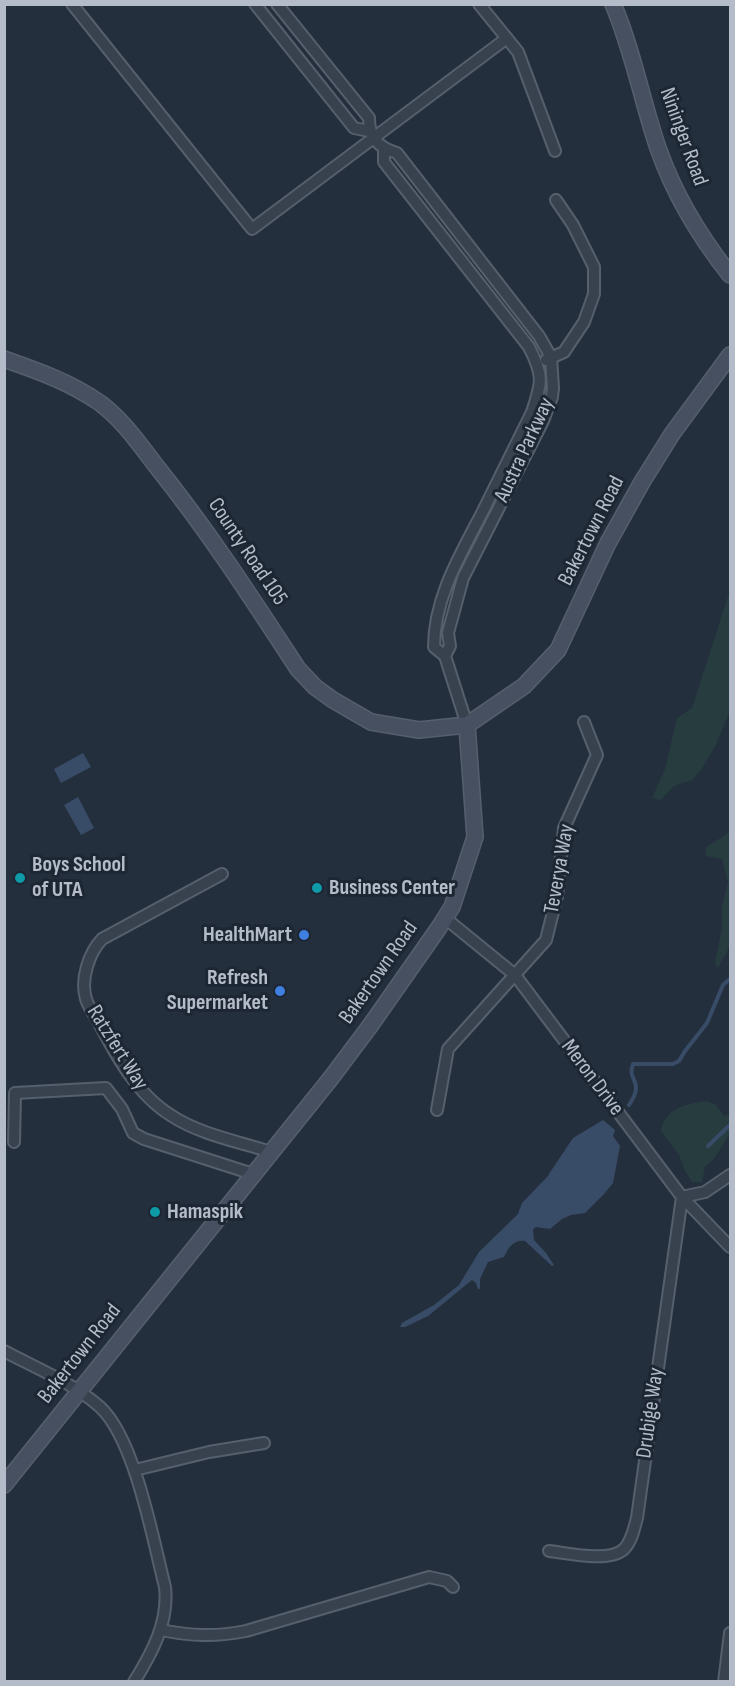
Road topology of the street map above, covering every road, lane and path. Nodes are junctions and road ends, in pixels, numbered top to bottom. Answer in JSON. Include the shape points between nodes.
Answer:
{"nodes":[{"id":1,"x":72,"y":4,"type":"edge"},
{"id":2,"x":255,"y":4,"type":"edge"},
{"id":3,"x":277,"y":4,"type":"edge"},
{"id":4,"x":479,"y":4,"type":"edge"},
{"id":5,"x":614,"y":4,"type":"edge"},
{"id":6,"x":507,"y":38,"type":"junction"},
{"id":7,"x":371,"y":134,"type":"junction"},
{"id":8,"x":384,"y":150,"type":"junction"},
{"id":9,"x":555,"y":152,"type":"dead end"},
{"id":10,"x":556,"y":200,"type":"dead end"},
{"id":11,"x":730,"y":275,"type":"edge"},
{"id":12,"x":730,"y":355,"type":"edge"},
{"id":13,"x":552,"y":357,"type":"junction"},
{"id":14,"x":4,"y":359,"type":"edge"},
{"id":15,"x":537,"y":363,"type":"junction"},
{"id":16,"x":445,"y":656,"type":"junction"},
{"id":17,"x":584,"y":722,"type":"dead end"},
{"id":18,"x":467,"y":725,"type":"junction"},
{"id":19,"x":222,"y":874,"type":"dead end"},
{"id":20,"x":445,"y":918,"type":"junction"},
{"id":21,"x":515,"y":975,"type":"junction"},
{"id":22,"x":437,"y":1110,"type":"dead end"},
{"id":23,"x":14,"y":1142,"type":"dead end"},
{"id":24,"x":271,"y":1152,"type":"junction"},
{"id":25,"x":253,"y":1174,"type":"junction"},
{"id":26,"x":730,"y":1175,"type":"edge"},
{"id":27,"x":682,"y":1197,"type":"junction"},
{"id":28,"x":730,"y":1247,"type":"edge"},
{"id":29,"x":4,"y":1351,"type":"edge"},
{"id":30,"x":79,"y":1391,"type":"junction"},
{"id":31,"x":264,"y":1443,"type":"dead end"},
{"id":32,"x":135,"y":1470,"type":"junction"},
{"id":33,"x":4,"y":1485,"type":"edge"},
{"id":34,"x":549,"y":1551,"type":"dead end"},
{"id":35,"x":453,"y":1587,"type":"dead end"},
{"id":36,"x":161,"y":1630,"type":"junction"},
{"id":37,"x":730,"y":1633,"type":"edge"},
{"id":38,"x":134,"y":1682,"type":"edge"},
{"id":39,"x":724,"y":1682,"type":"edge"}],
"edges":[{"from":1,"to":7,"type":"street","via":[[252,229]]},
{"from":2,"to":7,"type":"street","name":"Austra Parkway","via":[[354,128]]},
{"from":3,"to":7,"type":"street","name":"Austra Parkway","via":[[369,118]]},
{"from":4,"to":6,"type":"street"},
{"from":5,"to":11,"type":"street","name":"Nininger Road","via":[[666,170],[698,229]]},
{"from":6,"to":7,"type":"street"},
{"from":6,"to":9,"type":"street","via":[[518,52]]},
{"from":7,"to":8,"type":"street","name":"Austra Parkway"},
{"from":8,"to":13,"type":"street","name":"Austra Parkway","via":[[397,153]]},
{"from":8,"to":15,"type":"street","name":"Austra Parkway","via":[[384,162],[529,347]]},
{"from":10,"to":13,"type":"street","via":[[594,267],[594,294],[585,322],[564,352]]},
{"from":12,"to":18,"type":"street","name":"Bakertown Road","via":[[642,482],[608,543],[558,650],[524,686]]},
{"from":13,"to":15,"type":"street"},
{"from":13,"to":16,"type":"street","name":"Austra Parkway","via":[[552,397],[463,578]]},
{"from":14,"to":18,"type":"street","name":"County Road 105","via":[[79,389],[123,424],[208,533],[298,669],[315,687],[371,722],[419,730]]},
{"from":15,"to":16,"type":"street","name":"Austra Parkway","via":[[540,389],[532,412],[450,575],[439,606],[434,647]]},
{"from":16,"to":18,"type":"street","name":"Austra Parkway"},
{"from":17,"to":21,"type":"street","name":"Teverya Way","via":[[597,755],[564,828],[557,896],[546,940]]},
{"from":18,"to":20,"type":"street","name":"Bakertown Road","via":[[475,837]]},
{"from":19,"to":24,"type":"street","name":"Ratzfert Way","via":[[102,939],[88,963],[86,998],[112,1048],[146,1095],[171,1116]]},
{"from":20,"to":21,"type":"street","name":"Meron Drive"},
{"from":20,"to":24,"type":"street","name":"Bakertown Road","via":[[370,1026]]},
{"from":21,"to":22,"type":"street","name":"Teverya Way","via":[[448,1049]]},
{"from":21,"to":27,"type":"street","name":"Meron Drive"},
{"from":23,"to":25,"type":"street","via":[[15,1093],[106,1088],[133,1133]]},
{"from":24,"to":25,"type":"street","name":"Bakertown Road"},
{"from":25,"to":30,"type":"street","name":"Bakertown Road"},
{"from":26,"to":27,"type":"street","via":[[705,1192]]},
{"from":27,"to":28,"type":"street","name":"Meron Drive"},
{"from":27,"to":34,"type":"street","name":"Drubige Way","via":[[633,1534],[623,1550],[607,1557]]},
{"from":29,"to":30,"type":"street"},
{"from":30,"to":32,"type":"street","via":[[114,1423]]},
{"from":30,"to":33,"type":"street","name":"Bakertown Road"},
{"from":31,"to":32,"type":"street"},
{"from":32,"to":36,"type":"street","via":[[165,1587]]},
{"from":35,"to":36,"type":"street","via":[[447,1581],[429,1577],[246,1631],[216,1636],[187,1636]]},
{"from":36,"to":38,"type":"street"},
{"from":37,"to":39,"type":"street"}]}
